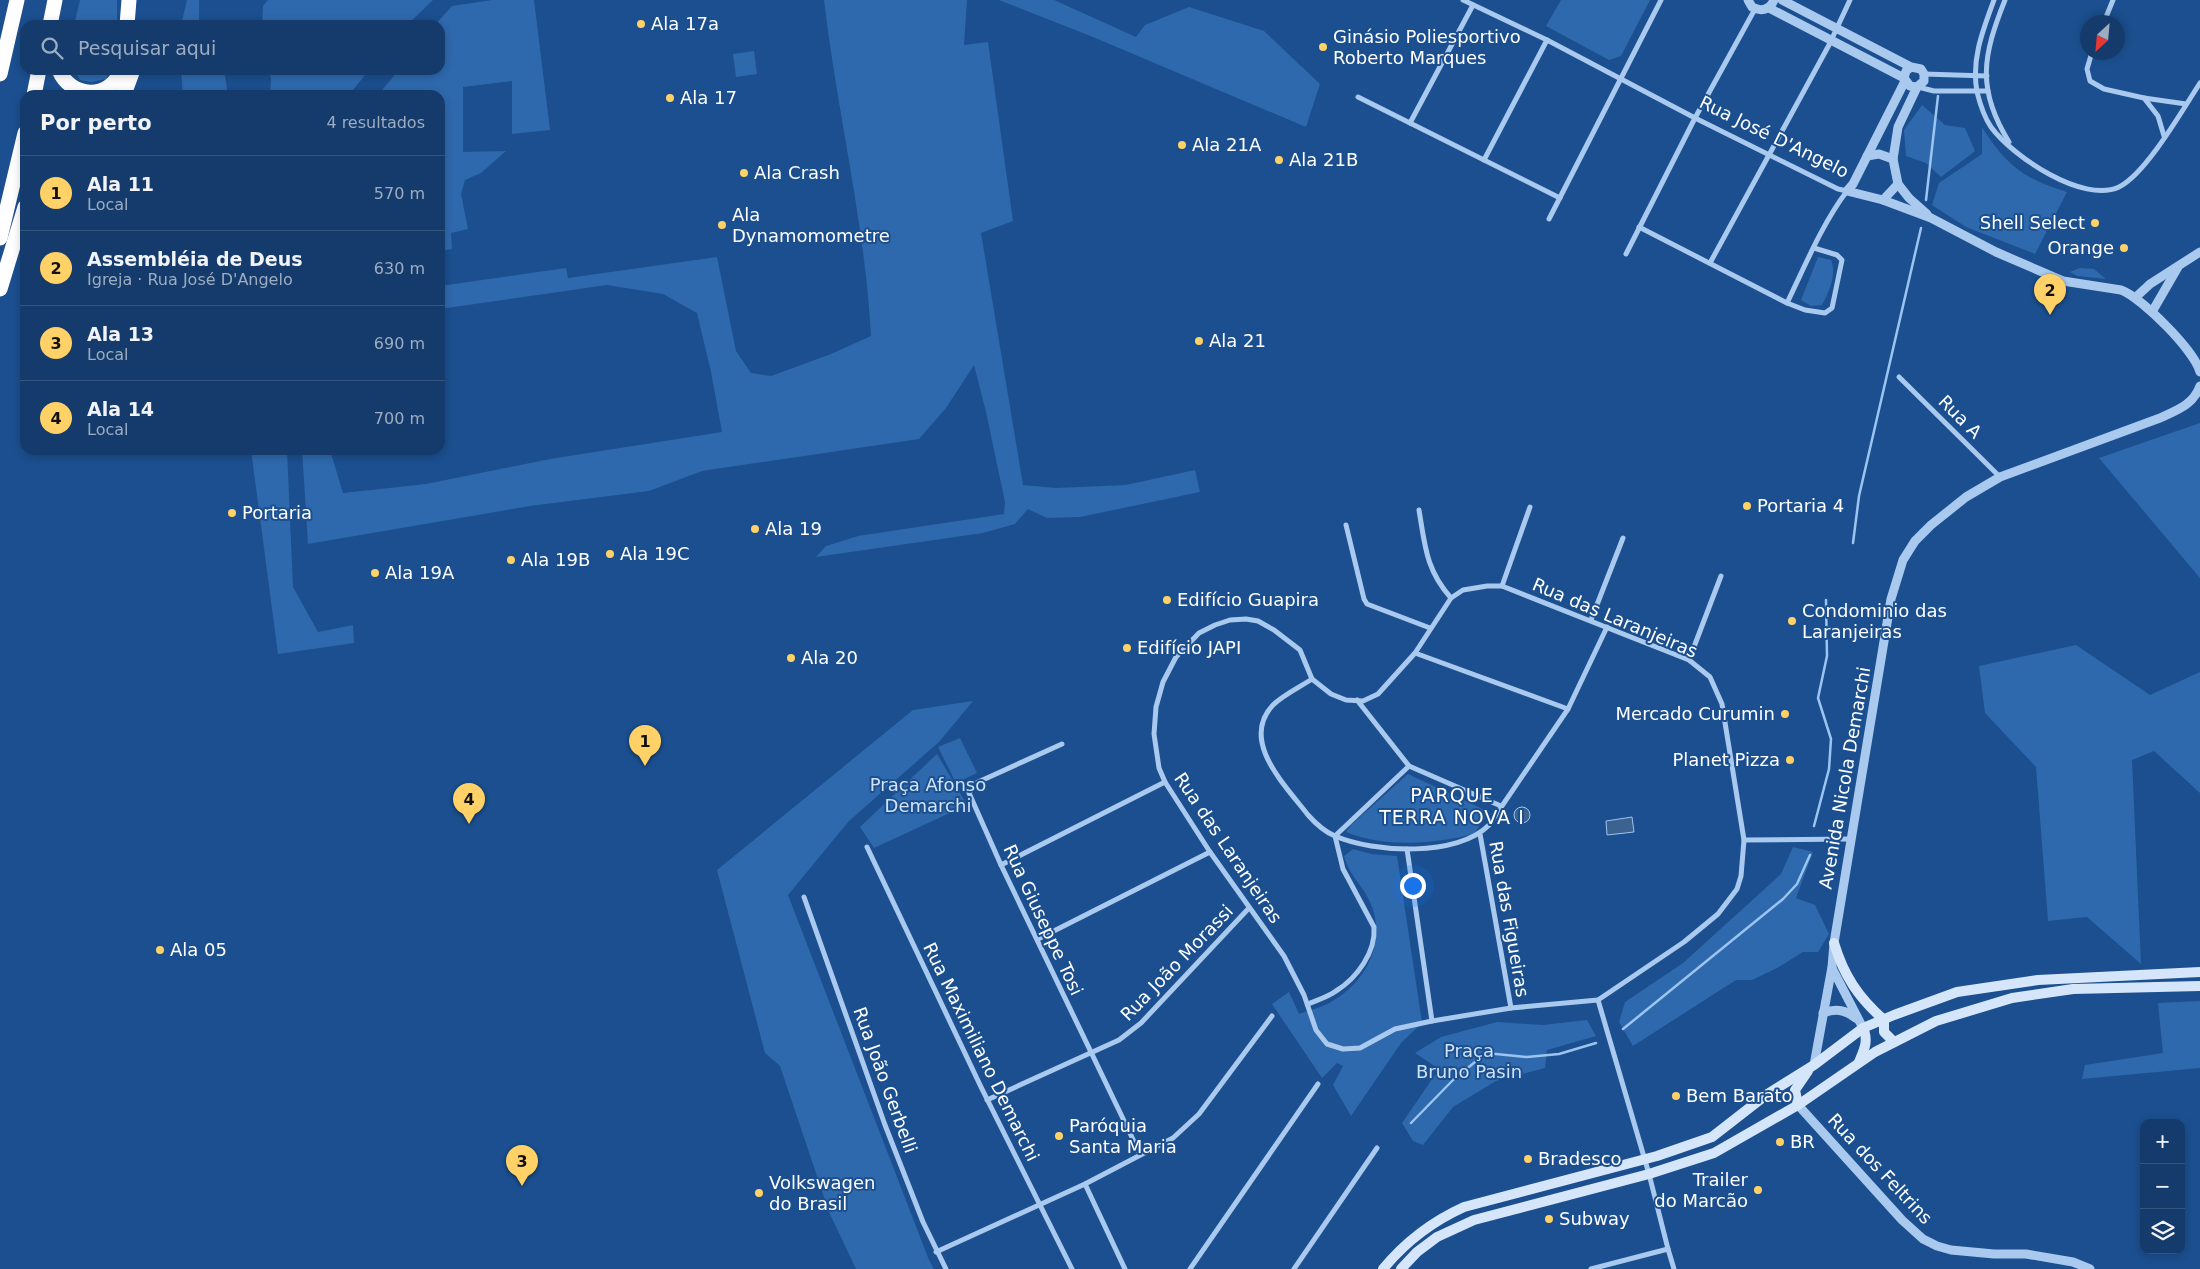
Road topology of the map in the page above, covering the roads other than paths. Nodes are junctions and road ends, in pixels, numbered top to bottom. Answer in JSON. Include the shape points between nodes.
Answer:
{"nodes":[{"id":1,"x":17,"y":0,"type":"edge"},
{"id":2,"x":55,"y":0,"type":"edge"},
{"id":3,"x":60,"y":0,"type":"edge"},
{"id":4,"x":129,"y":0,"type":"edge"},
{"id":5,"x":137,"y":0,"type":"edge"},
{"id":6,"x":1463,"y":0,"type":"edge"},
{"id":7,"x":1661,"y":0,"type":"edge"},
{"id":8,"x":1748,"y":0,"type":"edge"},
{"id":9,"x":1782,"y":0,"type":"edge"},
{"id":10,"x":1850,"y":0,"type":"edge"},
{"id":11,"x":1994,"y":0,"type":"edge"},
{"id":12,"x":2005,"y":0,"type":"edge"},
{"id":13,"x":2112,"y":0,"type":"edge"},
{"id":14,"x":1771,"y":4,"type":"edge"},
{"id":15,"x":1473,"y":5,"type":"junction"},
{"id":16,"x":1755,"y":9,"type":"junction"},
{"id":17,"x":2107,"y":15,"type":"edge"},
{"id":18,"x":51,"y":20,"type":"edge"},
{"id":19,"x":58,"y":20,"type":"edge"},
{"id":20,"x":127,"y":20,"type":"edge"},
{"id":21,"x":136,"y":20,"type":"edge"},
{"id":22,"x":1835,"y":28,"type":"junction"},
{"id":23,"x":1547,"y":40,"type":"junction"},
{"id":24,"x":1830,"y":40,"type":"junction"},
{"id":25,"x":2090,"y":60,"type":"edge"},
{"id":26,"x":1911,"y":67,"type":"junction"},
{"id":27,"x":0,"y":74,"type":"edge"},
{"id":28,"x":1924,"y":74,"type":"junction"},
{"id":29,"x":38,"y":75,"type":"edge"},
{"id":30,"x":60,"y":75,"type":"edge"},
{"id":31,"x":117,"y":75,"type":"edge"},
{"id":32,"x":131,"y":75,"type":"edge"},
{"id":33,"x":1987,"y":76,"type":"junction"},
{"id":34,"x":1976,"y":77,"type":"junction"},
{"id":35,"x":1621,"y":78,"type":"junction"},
{"id":36,"x":1905,"y":80,"type":"junction"},
{"id":37,"x":2200,"y":83,"type":"edge"},
{"id":38,"x":1917,"y":87,"type":"junction"},
{"id":39,"x":35,"y":90,"type":"edge"},
{"id":40,"x":78,"y":90,"type":"edge"},
{"id":41,"x":102,"y":90,"type":"edge"},
{"id":42,"x":125,"y":90,"type":"edge"},
{"id":43,"x":1977,"y":91,"type":"junction"},
{"id":44,"x":1988,"y":91,"type":"junction"},
{"id":45,"x":1358,"y":97,"type":"dead end"},
{"id":46,"x":2144,"y":98,"type":"junction"},
{"id":47,"x":2186,"y":104,"type":"junction"},
{"id":48,"x":1695,"y":118,"type":"junction"},
{"id":49,"x":1410,"y":123,"type":"junction"},
{"id":50,"x":2164,"y":136,"type":"junction"},
{"id":51,"x":2012,"y":147,"type":"junction"},
{"id":52,"x":20,"y":154,"type":"edge"},
{"id":53,"x":1768,"y":154,"type":"junction"},
{"id":54,"x":1867,"y":156,"type":"junction"},
{"id":55,"x":1893,"y":159,"type":"junction"},
{"id":56,"x":1484,"y":160,"type":"junction"},
{"id":57,"x":1898,"y":184,"type":"junction"},
{"id":58,"x":1847,"y":191,"type":"junction"},
{"id":59,"x":1560,"y":198,"type":"junction"},
{"id":60,"x":1882,"y":200,"type":"junction"},
{"id":61,"x":1931,"y":218,"type":"junction"},
{"id":62,"x":1549,"y":219,"type":"dead end"},
{"id":63,"x":20,"y":223,"type":"edge"},
{"id":64,"x":1639,"y":227,"type":"junction"},
{"id":65,"x":0,"y":238,"type":"edge"},
{"id":66,"x":1814,"y":248,"type":"junction"},
{"id":67,"x":2200,"y":252,"type":"edge"},
{"id":68,"x":1626,"y":254,"type":"dead end"},
{"id":69,"x":1710,"y":263,"type":"junction"},
{"id":70,"x":2179,"y":264,"type":"junction"},
{"id":71,"x":0,"y":289,"type":"edge"},
{"id":72,"x":2136,"y":297,"type":"junction"},
{"id":73,"x":1787,"y":303,"type":"junction"},
{"id":74,"x":2152,"y":312,"type":"junction"},
{"id":75,"x":2200,"y":372,"type":"edge"},
{"id":76,"x":1899,"y":376,"type":"dead end"},
{"id":77,"x":2200,"y":386,"type":"edge"},
{"id":78,"x":2000,"y":477,"type":"junction"},
{"id":79,"x":1530,"y":507,"type":"dead end"},
{"id":80,"x":1419,"y":510,"type":"dead end"},
{"id":81,"x":1346,"y":526,"type":"dead end"},
{"id":82,"x":1623,"y":538,"type":"dead end"},
{"id":83,"x":1721,"y":576,"type":"dead end"},
{"id":84,"x":1502,"y":586,"type":"junction"},
{"id":85,"x":1451,"y":598,"type":"junction"},
{"id":86,"x":1591,"y":620,"type":"junction"},
{"id":87,"x":1607,"y":627,"type":"junction"},
{"id":88,"x":1430,"y":628,"type":"junction"},
{"id":89,"x":1415,"y":653,"type":"junction"},
{"id":90,"x":1689,"y":660,"type":"junction"},
{"id":91,"x":1312,"y":679,"type":"junction"},
{"id":92,"x":1356,"y":700,"type":"junction"},
{"id":93,"x":1568,"y":709,"type":"junction"},
{"id":94,"x":1062,"y":744,"type":"dead end"},
{"id":95,"x":1409,"y":766,"type":"junction"},
{"id":96,"x":1165,"y":782,"type":"junction"},
{"id":97,"x":1501,"y":806,"type":"junction"},
{"id":98,"x":1480,"y":834,"type":"junction"},
{"id":99,"x":1335,"y":836,"type":"junction"},
{"id":100,"x":1852,"y":839,"type":"junction"},
{"id":101,"x":1744,"y":840,"type":"junction"},
{"id":102,"x":867,"y":847,"type":"dead end"},
{"id":103,"x":1407,"y":850,"type":"junction"},
{"id":104,"x":1210,"y":852,"type":"junction"},
{"id":105,"x":1001,"y":864,"type":"junction"},
{"id":106,"x":804,"y":898,"type":"dead end"},
{"id":107,"x":1249,"y":908,"type":"junction"},
{"id":108,"x":1038,"y":939,"type":"junction"},
{"id":109,"x":1834,"y":944,"type":"junction"},
{"id":110,"x":1832,"y":967,"type":"junction"},
{"id":111,"x":2200,"y":972,"type":"edge"},
{"id":112,"x":2200,"y":986,"type":"edge"},
{"id":113,"x":1598,"y":1000,"type":"junction"},
{"id":114,"x":1308,"y":1004,"type":"junction"},
{"id":115,"x":1511,"y":1008,"type":"junction"},
{"id":116,"x":1823,"y":1013,"type":"junction"},
{"id":117,"x":1272,"y":1016,"type":"dead end"},
{"id":118,"x":1884,"y":1020,"type":"junction"},
{"id":119,"x":1432,"y":1021,"type":"junction"},
{"id":120,"x":1861,"y":1024,"type":"junction"},
{"id":121,"x":1894,"y":1042,"type":"junction"},
{"id":122,"x":1091,"y":1052,"type":"junction"},
{"id":123,"x":1859,"y":1062,"type":"junction"},
{"id":124,"x":1814,"y":1065,"type":"junction"},
{"id":125,"x":1318,"y":1084,"type":"dead end"},
{"id":126,"x":987,"y":1100,"type":"junction"},
{"id":127,"x":1798,"y":1105,"type":"junction"},
{"id":128,"x":1377,"y":1148,"type":"dead end"},
{"id":129,"x":1140,"y":1154,"type":"junction"},
{"id":130,"x":1644,"y":1159,"type":"junction"},
{"id":131,"x":1649,"y":1174,"type":"junction"},
{"id":132,"x":1085,"y":1184,"type":"junction"},
{"id":133,"x":1040,"y":1205,"type":"junction"},
{"id":134,"x":1668,"y":1249,"type":"junction"},
{"id":135,"x":936,"y":1252,"type":"junction"},
{"id":136,"x":946,"y":1269,"type":"edge"},
{"id":137,"x":1072,"y":1269,"type":"edge"},
{"id":138,"x":1125,"y":1269,"type":"edge"},
{"id":139,"x":1190,"y":1269,"type":"edge"},
{"id":140,"x":1294,"y":1269,"type":"edge"},
{"id":141,"x":1383,"y":1269,"type":"edge"},
{"id":142,"x":1401,"y":1269,"type":"edge"},
{"id":143,"x":1591,"y":1269,"type":"edge"},
{"id":144,"x":1674,"y":1269,"type":"edge"},
{"id":145,"x":2090,"y":1269,"type":"edge"}],
"edges":[{"from":1,"to":27,"type":"highway"},
{"from":2,"to":18,"type":"highway"},
{"from":3,"to":19,"type":"highway"},
{"from":4,"to":20,"type":"highway"},
{"from":5,"to":21,"type":"highway"},
{"from":6,"to":15,"type":"street","name":"Rua José D'Angelo"},
{"from":7,"to":35,"type":"street"},
{"from":8,"to":16,"type":"street"},
{"from":9,"to":22,"type":"street"},
{"from":10,"to":22,"type":"street"},
{"from":11,"to":34,"type":"street","via":[[1978,46]]},
{"from":12,"to":33,"type":"street","via":[[1987,51]]},
{"from":13,"to":17,"type":"street"},
{"from":14,"to":16,"type":"street","via":[[1762,10]]},
{"from":14,"to":24,"type":"street"},
{"from":15,"to":23,"type":"street","name":"Rua José D'Angelo"},
{"from":15,"to":49,"type":"street"},
{"from":16,"to":48,"type":"street"},
{"from":22,"to":24,"type":"street"},
{"from":22,"to":26,"type":"street"},
{"from":23,"to":35,"type":"street","name":"Rua José D'Angelo"},
{"from":23,"to":56,"type":"street"},
{"from":24,"to":36,"type":"street"},
{"from":24,"to":53,"type":"street"},
{"from":25,"to":46,"type":"street","via":[[2087,69],[2090,80],[2104,89]]},
{"from":26,"to":28,"type":"street","via":[[1918,67]]},
{"from":26,"to":36,"type":"street","via":[[1906,71]]},
{"from":28,"to":34,"type":"street"},
{"from":28,"to":38,"type":"street","via":[[1924,81]]},
{"from":29,"to":39,"type":"highway"},
{"from":30,"to":40,"type":"highway"},
{"from":31,"to":41,"type":"highway"},
{"from":32,"to":42,"type":"highway"},
{"from":33,"to":34,"type":"street"},
{"from":33,"to":44,"type":"street"},
{"from":34,"to":43,"type":"street"},
{"from":35,"to":48,"type":"street","name":"Rua José D'Angelo"},
{"from":35,"to":59,"type":"street"},
{"from":36,"to":38,"type":"street","via":[[1910,86]]},
{"from":36,"to":54,"type":"street"},
{"from":37,"to":47,"type":"street"},
{"from":38,"to":43,"type":"street","via":[[1934,91]]},
{"from":38,"to":55,"type":"street","via":[[1898,127]]},
{"from":43,"to":44,"type":"street"},
{"from":43,"to":51,"type":"street","via":[[1991,126]]},
{"from":44,"to":51,"type":"street","via":[[1993,112]]},
{"from":45,"to":49,"type":"street"},
{"from":46,"to":47,"type":"street"},
{"from":46,"to":50,"type":"street","via":[[2158,116]]},
{"from":47,"to":50,"type":"street"},
{"from":48,"to":53,"type":"street","name":"Rua José D'Angelo"},
{"from":48,"to":64,"type":"street"},
{"from":49,"to":56,"type":"street"},
{"from":50,"to":51,"type":"street","via":[[2141,168],[2126,182],[2107,190],[2059,179],[2035,166]]},
{"from":52,"to":65,"type":"highway"},
{"from":53,"to":58,"type":"street","name":"Rua José D'Angelo"},
{"from":53,"to":69,"type":"street"},
{"from":54,"to":55,"type":"street","via":[[1879,154]]},
{"from":54,"to":58,"type":"street"},
{"from":55,"to":57,"type":"street"},
{"from":56,"to":59,"type":"street"},
{"from":57,"to":60,"type":"street"},
{"from":57,"to":61,"type":"street"},
{"from":58,"to":60,"type":"street","name":"Rua José D'Angelo"},
{"from":58,"to":66,"type":"street"},
{"from":59,"to":62,"type":"street"},
{"from":60,"to":61,"type":"street","name":"Rua José D'Angelo"},
{"from":61,"to":72,"type":"street","name":"Rua José D'Angelo","via":[[2063,282],[2121,290]]},
{"from":63,"to":71,"type":"highway"},
{"from":64,"to":68,"type":"street"},
{"from":64,"to":69,"type":"street"},
{"from":66,"to":73,"type":"street"},
{"from":66,"to":73,"type":"street","via":[[1837,255],[1842,260],[1832,308],[1825,313]]},
{"from":67,"to":70,"type":"street"},
{"from":69,"to":73,"type":"street"},
{"from":70,"to":72,"type":"street"},
{"from":70,"to":74,"type":"street"},
{"from":72,"to":74,"type":"street"},
{"from":74,"to":75,"type":"street","via":[[2195,359]]},
{"from":76,"to":78,"type":"street","name":"Rua A"},
{"from":77,"to":78,"type":"street","name":"Avenida Nicola Demarchi","via":[[2193,400],[2160,418]]},
{"from":78,"to":100,"type":"street","name":"Avenida Nicola Demarchi","via":[[1966,497],[1931,525],[1902,560],[1891,599]]},
{"from":79,"to":84,"type":"street"},
{"from":80,"to":85,"type":"street","via":[[1430,568]]},
{"from":81,"to":88,"type":"street","via":[[1367,604]]},
{"from":82,"to":86,"type":"street"},
{"from":83,"to":90,"type":"street"},
{"from":84,"to":85,"type":"street","name":"Rua das Laranjeiras","via":[[1463,590]]},
{"from":84,"to":86,"type":"street","name":"Rua das Laranjeiras"},
{"from":85,"to":88,"type":"street"},
{"from":86,"to":87,"type":"street","name":"Rua das Laranjeiras"},
{"from":87,"to":90,"type":"street","name":"Rua das Laranjeiras"},
{"from":87,"to":93,"type":"street"},
{"from":88,"to":89,"type":"street"},
{"from":89,"to":92,"type":"street","via":[[1378,694]]},
{"from":89,"to":93,"type":"street"},
{"from":90,"to":101,"type":"street","name":"Rua das Laranjeiras","via":[[1710,677],[1722,704]]},
{"from":91,"to":92,"type":"street","name":"Rua das Laranjeiras","via":[[1331,694]]},
{"from":91,"to":96,"type":"street","name":"Rua das Laranjeiras","via":[[1300,650],[1258,621],[1230,620],[1199,633],[1176,657],[1163,682],[1156,707],[1155,742]]},
{"from":91,"to":99,"type":"street","via":[[1274,704],[1261,723],[1261,741],[1272,765],[1308,815]]},
{"from":92,"to":95,"type":"street"},
{"from":93,"to":97,"type":"street"},
{"from":94,"to":105,"type":"street","name":"Rua Giuseppe Tosi","via":[[970,789],[970,797]]},
{"from":95,"to":97,"type":"street"},
{"from":95,"to":99,"type":"street"},
{"from":96,"to":104,"type":"street","name":"Rua das Laranjeiras"},
{"from":96,"to":105,"type":"street"},
{"from":97,"to":98,"type":"street"},
{"from":98,"to":103,"type":"street","via":[[1467,840]]},
{"from":98,"to":115,"type":"street","name":"Rua das Figueiras"},
{"from":99,"to":103,"type":"street"},
{"from":99,"to":114,"type":"street","via":[[1343,869],[1374,926],[1375,935],[1365,960],[1350,980],[1335,992]]},
{"from":100,"to":101,"type":"street"},
{"from":100,"to":109,"type":"street","name":"Avenida Nicola Demarchi"},
{"from":101,"to":113,"type":"street","name":"Rua das Laranjeiras","via":[[1737,889],[1718,914],[1684,942]]},
{"from":102,"to":126,"type":"street","name":"Rua Maximiliano Demarchi"},
{"from":103,"to":119,"type":"street"},
{"from":104,"to":107,"type":"street","name":"Rua das Laranjeiras"},
{"from":104,"to":108,"type":"street"},
{"from":105,"to":108,"type":"street","name":"Rua Giuseppe Tosi"},
{"from":106,"to":135,"type":"street","name":"Rua João Gerbelli","via":[[885,1125]]},
{"from":107,"to":114,"type":"street","name":"Rua das Laranjeiras","via":[[1284,956]]},
{"from":107,"to":122,"type":"street","name":"Rua João Morassi","via":[[1141,1023],[1119,1040]]},
{"from":108,"to":122,"type":"street","name":"Rua Giuseppe Tosi"},
{"from":109,"to":110,"type":"street","name":"Avenida Nicola Demarchi"},
{"from":109,"to":118,"type":"main road","via":[[1848,979]]},
{"from":110,"to":116,"type":"street","name":"Avenida Nicola Demarchi"},
{"from":110,"to":120,"type":"street"},
{"from":111,"to":118,"type":"main road","via":[[2038,980],[1957,992]]},
{"from":112,"to":121,"type":"main road","via":[[2073,989],[2012,998],[1936,1021]]},
{"from":113,"to":115,"type":"street","name":"Rua das Laranjeiras"},
{"from":113,"to":130,"type":"street"},
{"from":114,"to":119,"type":"street","name":"Rua das Laranjeiras","via":[[1316,1030],[1327,1044],[1343,1049],[1360,1048],[1395,1029]]},
{"from":115,"to":119,"type":"street","name":"Rua das Laranjeiras"},
{"from":116,"to":120,"type":"street","via":[[1843,1010]]},
{"from":116,"to":124,"type":"street","name":"Avenida Nicola Demarchi"},
{"from":117,"to":129,"type":"street","via":[[1193,1121],[1161,1146]]},
{"from":118,"to":120,"type":"main road"},
{"from":118,"to":121,"type":"main road","via":[[1884,1032]]},
{"from":120,"to":123,"type":"main road","via":[[1866,1045]]},
{"from":120,"to":124,"type":"main road"},
{"from":121,"to":123,"type":"main road"},
{"from":122,"to":126,"type":"street","name":"Rua João Morassi"},
{"from":122,"to":129,"type":"street","name":"Rua Giuseppe Tosi"},
{"from":123,"to":127,"type":"main road"},
{"from":124,"to":127,"type":"main road","via":[[1795,1090]]},
{"from":124,"to":130,"type":"main road","via":[[1766,1095],[1712,1137]]},
{"from":125,"to":139,"type":"street"},
{"from":126,"to":133,"type":"street","name":"Rua Maximiliano Demarchi"},
{"from":127,"to":131,"type":"main road","via":[[1714,1153]]},
{"from":127,"to":145,"type":"street","name":"Rua dos Feltrins","via":[[1923,1239],[1951,1250],[2026,1254],[2073,1262]]},
{"from":128,"to":140,"type":"street"},
{"from":129,"to":132,"type":"street"},
{"from":130,"to":131,"type":"street"},
{"from":130,"to":141,"type":"main road","via":[[1464,1208],[1420,1232]]},
{"from":131,"to":134,"type":"street"},
{"from":131,"to":142,"type":"main road","via":[[1474,1220],[1437,1237]]},
{"from":132,"to":133,"type":"street"},
{"from":132,"to":138,"type":"street"},
{"from":133,"to":135,"type":"street"},
{"from":133,"to":137,"type":"street","name":"Rua Maximiliano Demarchi"},
{"from":134,"to":143,"type":"street"},
{"from":134,"to":144,"type":"street"},
{"from":135,"to":136,"type":"street","name":"Rua João Gerbelli"}]}
